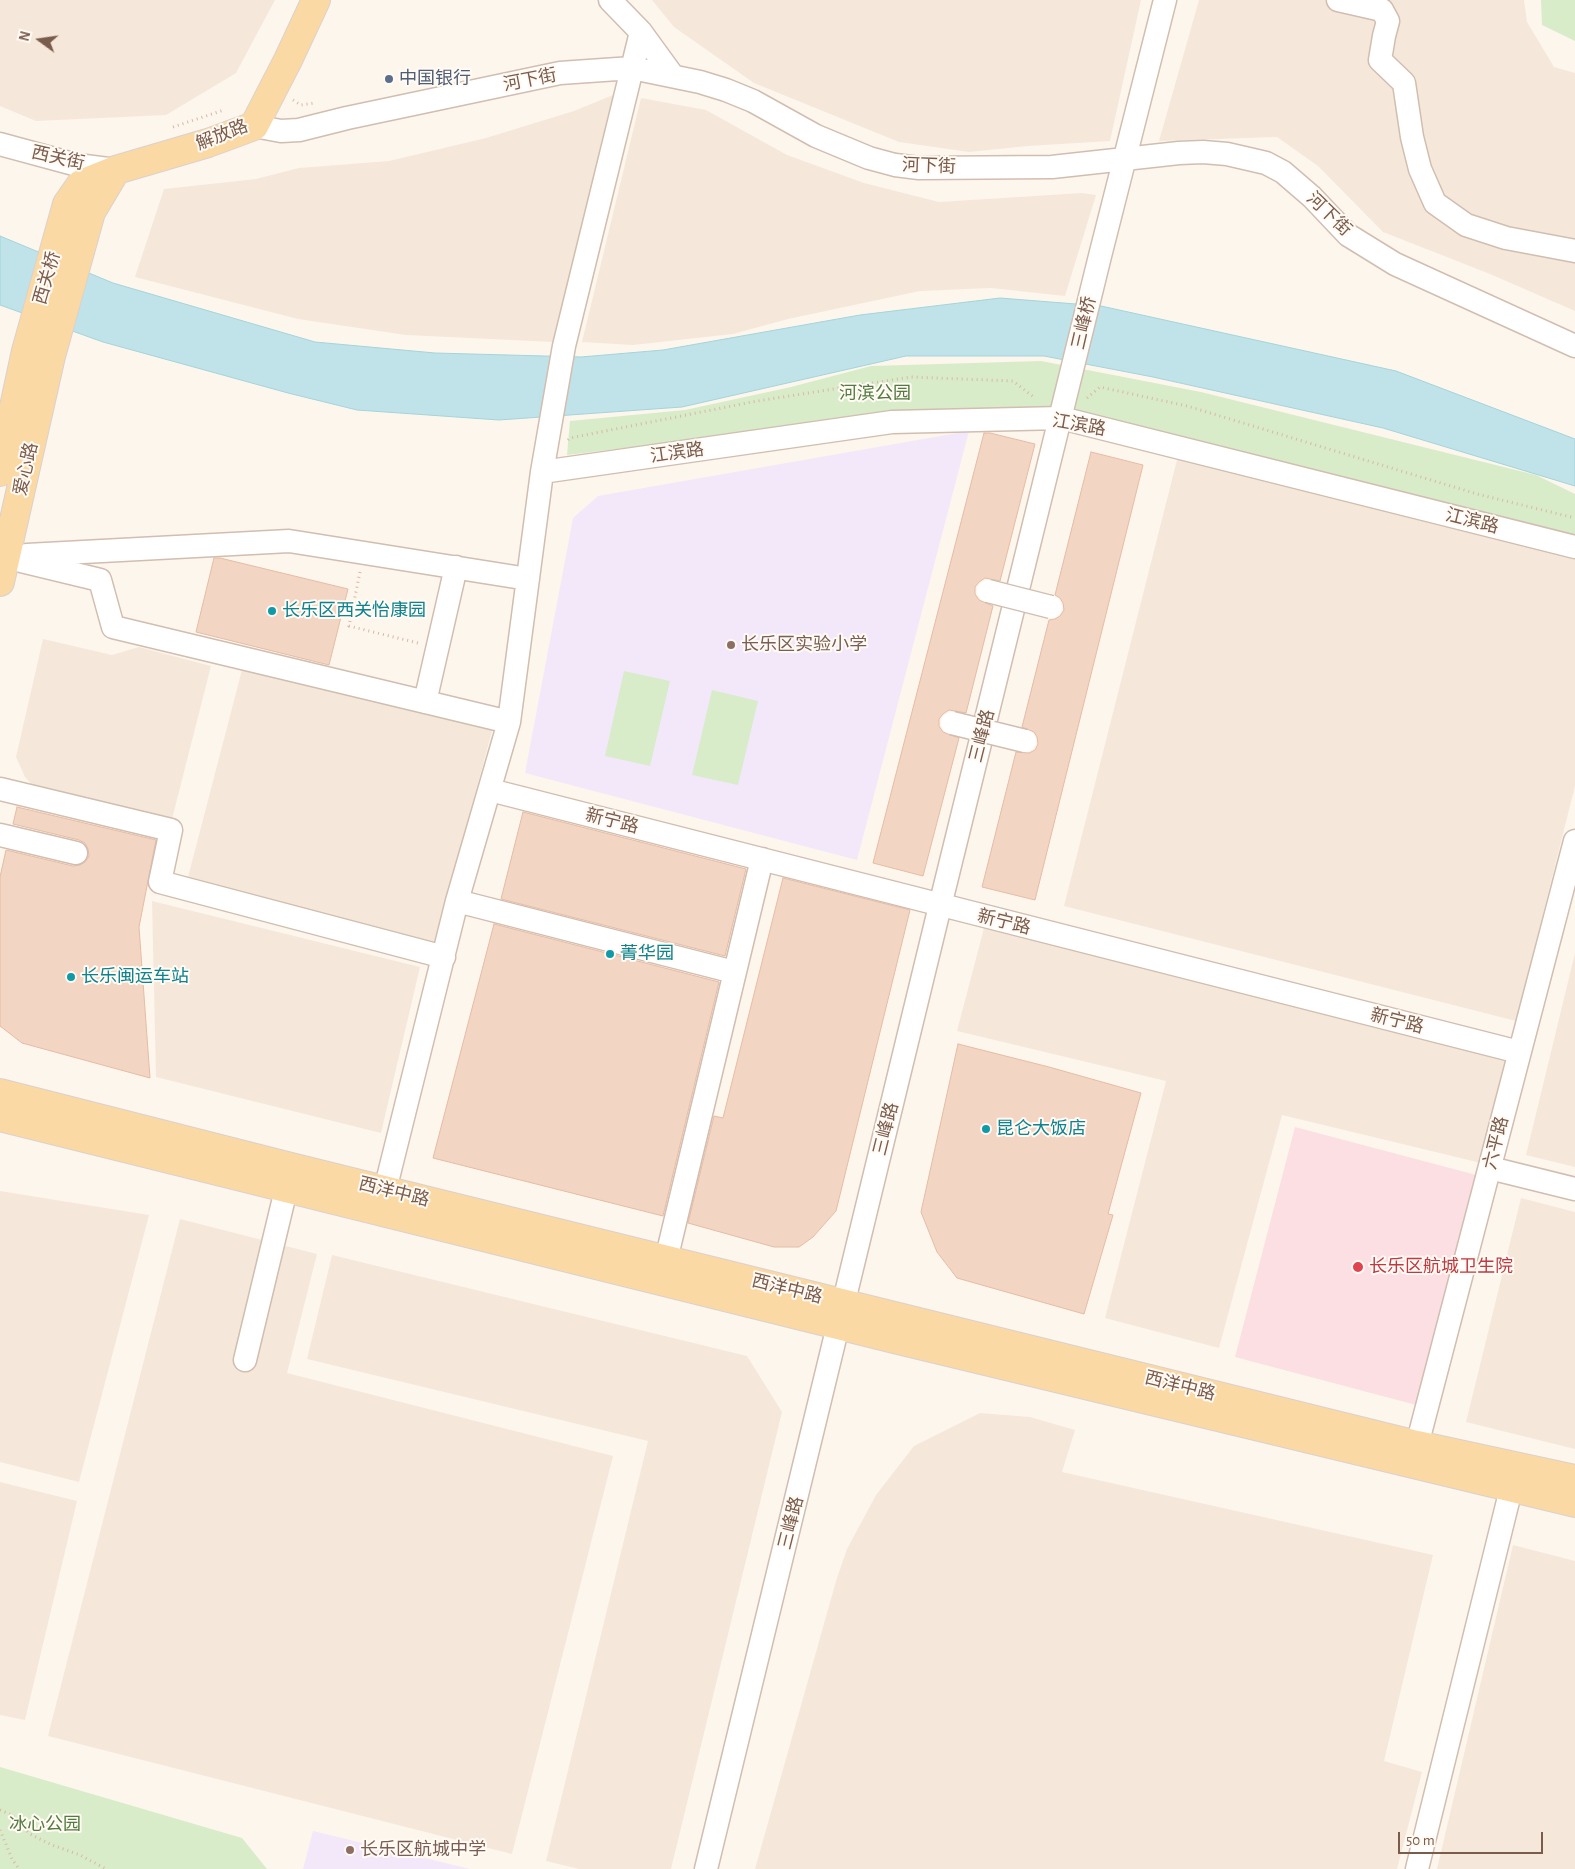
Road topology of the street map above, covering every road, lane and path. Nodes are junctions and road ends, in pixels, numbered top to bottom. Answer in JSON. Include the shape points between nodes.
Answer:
{"nodes":[{"id":1,"x":316,"y":0,"type":"edge"},
{"id":2,"x":610,"y":0,"type":"edge"},
{"id":3,"x":1165,"y":0,"type":"edge"},
{"id":4,"x":1338,"y":0,"type":"edge"},
{"id":5,"x":641,"y":32,"type":"junction"},
{"id":6,"x":632,"y":68,"type":"junction"},
{"id":7,"x":673,"y":76,"type":"junction"},
{"id":8,"x":290,"y":94,"type":"dead end"},
{"id":9,"x":321,"y":102,"type":"dead end"},
{"id":10,"x":227,"y":109,"type":"dead end"},
{"id":11,"x":254,"y":126,"type":"junction"},
{"id":12,"x":171,"y":128,"type":"dead end"},
{"id":13,"x":0,"y":144,"type":"edge"},
{"id":14,"x":1125,"y":159,"type":"junction"},
{"id":15,"x":116,"y":170,"type":"junction"},
{"id":16,"x":1575,"y":251,"type":"edge"},
{"id":17,"x":1575,"y":346,"type":"edge"},
{"id":18,"x":39,"y":353,"type":"junction"},
{"id":19,"x":1068,"y":390,"type":"joint"},
{"id":20,"x":1061,"y":418,"type":"junction"},
{"id":21,"x":564,"y":445,"type":"dead end"},
{"id":22,"x":0,"y":472,"type":"edge"},
{"id":23,"x":542,"y":472,"type":"junction"},
{"id":24,"x":1575,"y":518,"type":"edge"},
{"id":25,"x":1575,"y":547,"type":"edge"},
{"id":26,"x":364,"y":553,"type":"junction"},
{"id":27,"x":2,"y":565,"type":"edge"},
{"id":28,"x":456,"y":567,"type":"junction"},
{"id":29,"x":528,"y":579,"type":"junction"},
{"id":30,"x":988,"y":591,"type":"dead end"},
{"id":31,"x":1051,"y":607,"type":"dead end"},
{"id":32,"x":438,"y":648,"type":"junction"},
{"id":33,"x":425,"y":702,"type":"junction"},
{"id":34,"x":509,"y":722,"type":"junction"},
{"id":35,"x":952,"y":723,"type":"dead end"},
{"id":36,"x":1024,"y":741,"type":"dead end"},
{"id":37,"x":0,"y":789,"type":"edge"},
{"id":38,"x":490,"y":790,"type":"junction"},
{"id":39,"x":0,"y":835,"type":"edge"},
{"id":40,"x":1575,"y":840,"type":"edge"},
{"id":41,"x":76,"y":852,"type":"dead end"},
{"id":42,"x":762,"y":859,"type":"junction"},
{"id":43,"x":1569,"y":893,"type":"edge"},
{"id":44,"x":457,"y":902,"type":"junction"},
{"id":45,"x":940,"y":906,"type":"junction"},
{"id":46,"x":444,"y":957,"type":"junction"},
{"id":47,"x":734,"y":972,"type":"junction"},
{"id":48,"x":1519,"y":1052,"type":"junction"},
{"id":49,"x":0,"y":1093,"type":"edge"},
{"id":50,"x":0,"y":1117,"type":"edge"},
{"id":51,"x":1490,"y":1168,"type":"junction"},
{"id":52,"x":289,"y":1178,"type":"junction"},
{"id":53,"x":1575,"y":1189,"type":"edge"},
{"id":54,"x":385,"y":1190,"type":"junction"},
{"id":55,"x":666,"y":1260,"type":"junction"},
{"id":56,"x":842,"y":1314,"type":"junction"},
{"id":57,"x":245,"y":1360,"type":"dead end"},
{"id":58,"x":1417,"y":1445,"type":"junction"},
{"id":59,"x":1514,"y":1477,"type":"junction"},
{"id":60,"x":1575,"y":1479,"type":"edge"},
{"id":61,"x":1575,"y":1503,"type":"edge"},
{"id":62,"x":0,"y":1810,"type":"edge"},
{"id":63,"x":0,"y":1830,"type":"edge"},
{"id":64,"x":19,"y":1869,"type":"edge"},
{"id":65,"x":106,"y":1869,"type":"edge"},
{"id":66,"x":706,"y":1869,"type":"edge"},
{"id":67,"x":1417,"y":1869,"type":"edge"}],
"edges":[{"from":1,"to":11,"type":"main road","name":"解放路"},
{"from":2,"to":5,"type":"street"},
{"from":3,"to":14,"type":"street","name":"三峰桥"},
{"from":4,"to":16,"type":"street","via":[[1382,10],[1388,21],[1380,60],[1404,83],[1420,169],[1435,203],[1466,225],[1506,238]]},
{"from":5,"to":6,"type":"street"},
{"from":5,"to":7,"type":"street"},
{"from":6,"to":7,"type":"street","name":"河下街"},
{"from":6,"to":11,"type":"street","name":"河下街","via":[[560,73],[299,130],[281,131]]},
{"from":6,"to":23,"type":"street","via":[[564,346]]},
{"from":7,"to":14,"type":"street","name":"河下街","via":[[726,90],[816,136],[895,165],[919,168],[1052,167]]},
{"from":8,"to":9,"type":"path","via":[[301,105]]},
{"from":10,"to":12,"type":"path"},
{"from":11,"to":15,"type":"main road","name":"解放路"},
{"from":13,"to":15,"type":"street","name":"西关街","via":[[77,165]]},
{"from":14,"to":17,"type":"street","name":"河下街","via":[[1203,152],[1266,163],[1298,184],[1348,234],[1371,250]]},
{"from":14,"to":19,"type":"street","name":"三峰桥"},
{"from":15,"to":18,"type":"main road","name":"西关桥","via":[[79,208]]},
{"from":18,"to":22,"type":"main road","name":"爱心路"},
{"from":18,"to":27,"type":"main road","name":"爱心路"},
{"from":19,"to":20,"type":"street","name":"三峰路"},
{"from":20,"to":21,"type":"path","via":[[1014,381],[911,377],[757,401],[570,438]]},
{"from":20,"to":23,"type":"street","name":"江滨路","via":[[892,422]]},
{"from":20,"to":24,"type":"path","via":[[1100,387],[1187,406],[1477,494]]},
{"from":20,"to":25,"type":"street","name":"江滨路"},
{"from":20,"to":45,"type":"street","name":"三峰路"},
{"from":23,"to":29,"type":"street"},
{"from":26,"to":27,"type":"street","via":[[289,541]]},
{"from":26,"to":28,"type":"street"},
{"from":26,"to":32,"type":"path","via":[[349,626]]},
{"from":27,"to":33,"type":"street","via":[[100,580],[113,627]]},
{"from":28,"to":29,"type":"street"},
{"from":28,"to":32,"type":"street"},
{"from":29,"to":34,"type":"street"},
{"from":30,"to":31,"type":"street","bridge":true},
{"from":32,"to":33,"type":"street"},
{"from":33,"to":34,"type":"street"},
{"from":34,"to":38,"type":"street"},
{"from":35,"to":36,"type":"street","bridge":true},
{"from":37,"to":46,"type":"street","via":[[171,830],[160,882]]},
{"from":38,"to":42,"type":"street","name":"新宁路"},
{"from":38,"to":44,"type":"street"},
{"from":39,"to":41,"type":"street"},
{"from":40,"to":43,"type":"street","name":"六平路"},
{"from":42,"to":45,"type":"street","name":"新宁路"},
{"from":42,"to":47,"type":"street"},
{"from":43,"to":48,"type":"street","name":"六平路"},
{"from":44,"to":46,"type":"street"},
{"from":44,"to":47,"type":"street"},
{"from":45,"to":48,"type":"street","name":"新宁路"},
{"from":45,"to":56,"type":"street","name":"三峰路"},
{"from":46,"to":54,"type":"street"},
{"from":47,"to":55,"type":"street"},
{"from":48,"to":51,"type":"street","name":"六平路"},
{"from":49,"to":52,"type":"main road","name":"西洋中路"},
{"from":50,"to":52,"type":"main road","name":"西洋中路"},
{"from":51,"to":53,"type":"street"},
{"from":51,"to":58,"type":"street","name":"六平路"},
{"from":52,"to":54,"type":"main road","name":"西洋中路"},
{"from":52,"to":56,"type":"main road","name":"西洋中路"},
{"from":52,"to":57,"type":"street"},
{"from":54,"to":55,"type":"main road","name":"西洋中路"},
{"from":55,"to":56,"type":"main road","name":"西洋中路"},
{"from":56,"to":58,"type":"main road","name":"西洋中路"},
{"from":56,"to":59,"type":"main road","name":"西洋中路"},
{"from":56,"to":66,"type":"street","name":"三峰路"},
{"from":58,"to":59,"type":"main road","name":"西洋中路"},
{"from":59,"to":60,"type":"main road","name":"西洋中路"},
{"from":59,"to":61,"type":"main road","name":"西洋中路"},
{"from":59,"to":67,"type":"street"},
{"from":62,"to":65,"type":"path","via":[[12,1816],[30,1834]]},
{"from":63,"to":64,"type":"path"}]}
